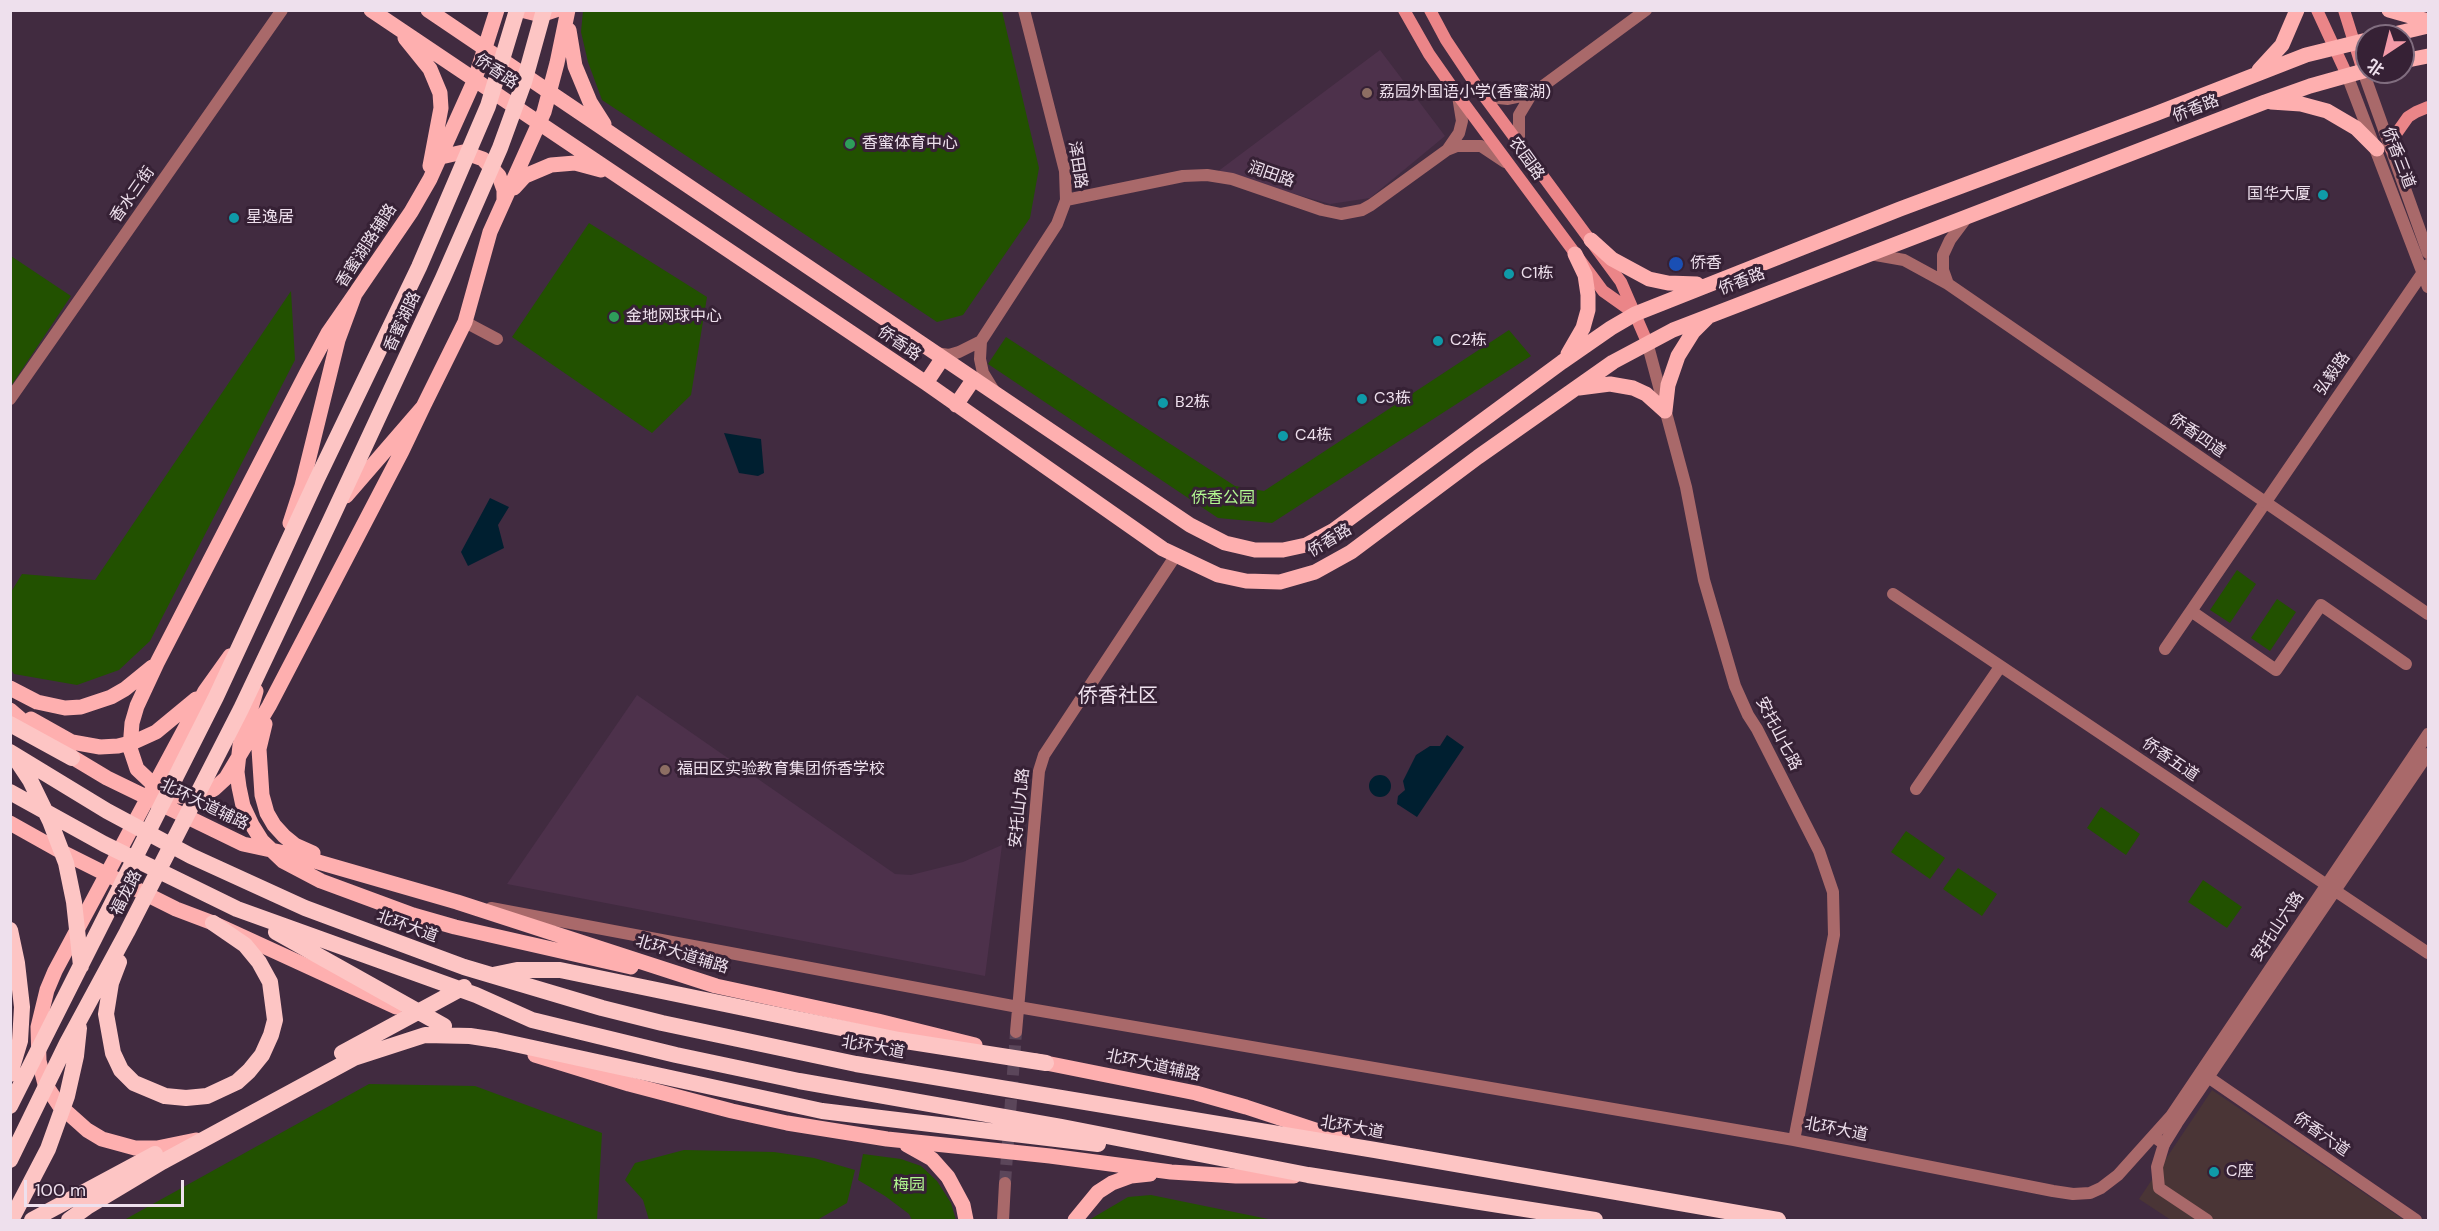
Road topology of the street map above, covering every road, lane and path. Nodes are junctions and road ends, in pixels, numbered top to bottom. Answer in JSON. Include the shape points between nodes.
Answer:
{"nodes":[{"id":1,"x":282,"y":10,"type":"edge"},
{"id":2,"x":371,"y":10,"type":"edge"},
{"id":3,"x":428,"y":10,"type":"edge"},
{"id":4,"x":441,"y":10,"type":"edge"},
{"id":5,"x":453,"y":10,"type":"edge"},
{"id":6,"x":497,"y":10,"type":"edge"},
{"id":7,"x":519,"y":10,"type":"edge"},
{"id":8,"x":544,"y":10,"type":"edge"},
{"id":9,"x":556,"y":10,"type":"edge"},
{"id":10,"x":568,"y":10,"type":"edge"},
{"id":11,"x":1024,"y":10,"type":"edge"},
{"id":12,"x":1404,"y":10,"type":"edge"},
{"id":13,"x":1430,"y":10,"type":"edge"},
{"id":14,"x":1646,"y":10,"type":"edge"},
{"id":15,"x":2297,"y":10,"type":"edge"},
{"id":16,"x":2317,"y":10,"type":"edge"},
{"id":17,"x":2344,"y":10,"type":"edge"},
{"id":18,"x":2389,"y":10,"type":"edge"},
{"id":19,"x":2428,"y":21,"type":"edge"},
{"id":20,"x":396,"y":26,"type":"junction"},
{"id":21,"x":2355,"y":30,"type":"edge"},
{"id":22,"x":2355,"y":42,"type":"edge"},
{"id":23,"x":2334,"y":47,"type":"junction"},
{"id":24,"x":485,"y":48,"type":"junction"},
{"id":25,"x":2355,"y":68,"type":"edge"},
{"id":26,"x":2355,"y":73,"type":"edge"},
{"id":27,"x":2252,"y":76,"type":"junction"},
{"id":28,"x":475,"y":79,"type":"junction"},
{"id":29,"x":2363,"y":84,"type":"edge"},
{"id":30,"x":1478,"y":88,"type":"junction"},
{"id":31,"x":550,"y":92,"type":"junction"},
{"id":32,"x":1457,"y":94,"type":"junction"},
{"id":33,"x":1532,"y":94,"type":"junction"},
{"id":34,"x":2265,"y":102,"type":"junction"},
{"id":35,"x":2428,"y":107,"type":"edge"},
{"id":36,"x":540,"y":123,"type":"junction"},
{"id":37,"x":614,"y":135,"type":"junction"},
{"id":38,"x":1519,"y":143,"type":"junction"},
{"id":39,"x":2384,"y":149,"type":"junction"},
{"id":40,"x":1447,"y":150,"type":"junction"},
{"id":41,"x":441,"y":157,"type":"junction"},
{"id":42,"x":1510,"y":165,"type":"junction"},
{"id":43,"x":624,"y":179,"type":"junction"},
{"id":44,"x":426,"y":186,"type":"junction"},
{"id":45,"x":504,"y":200,"type":"junction"},
{"id":46,"x":1066,"y":200,"type":"junction"},
{"id":47,"x":1970,"y":214,"type":"junction"},
{"id":48,"x":1591,"y":240,"type":"junction"},
{"id":49,"x":2428,"y":253,"type":"edge"},
{"id":50,"x":1575,"y":254,"type":"junction"},
{"id":51,"x":1866,"y":254,"type":"junction"},
{"id":52,"x":2426,"y":269,"type":"edge"},
{"id":53,"x":1712,"y":282,"type":"junction"},
{"id":54,"x":1948,"y":284,"type":"junction"},
{"id":55,"x":2428,"y":287,"type":"edge"},
{"id":56,"x":355,"y":294,"type":"junction"},
{"id":57,"x":1713,"y":313,"type":"junction"},
{"id":58,"x":1635,"y":314,"type":"junction"},
{"id":59,"x":465,"y":322,"type":"junction"},
{"id":60,"x":497,"y":339,"type":"dead end"},
{"id":61,"x":981,"y":341,"type":"junction"},
{"id":62,"x":1647,"y":342,"type":"junction"},
{"id":63,"x":938,"y":356,"type":"junction"},
{"id":64,"x":1562,"y":362,"type":"junction"},
{"id":65,"x":973,"y":380,"type":"junction"},
{"id":66,"x":926,"y":383,"type":"junction"},
{"id":67,"x":1573,"y":390,"type":"junction"},
{"id":68,"x":10,"y":399,"type":"edge"},
{"id":69,"x":1001,"y":399,"type":"junction"},
{"id":70,"x":956,"y":405,"type":"junction"},
{"id":71,"x":423,"y":407,"type":"junction"},
{"id":72,"x":1665,"y":411,"type":"junction"},
{"id":73,"x":2264,"y":502,"type":"junction"},
{"id":74,"x":331,"y":519,"type":"junction"},
{"id":75,"x":1176,"y":555,"type":"junction"},
{"id":76,"x":270,"y":580,"type":"junction"},
{"id":77,"x":1893,"y":594,"type":"dead end"},
{"id":78,"x":2191,"y":611,"type":"junction"},
{"id":79,"x":2428,"y":614,"type":"edge"},
{"id":80,"x":248,"y":630,"type":"joint"},
{"id":81,"x":273,"y":640,"type":"joint"},
{"id":82,"x":2165,"y":649,"type":"dead end"},
{"id":83,"x":157,"y":663,"type":"junction"},
{"id":84,"x":2406,"y":664,"type":"dead end"},
{"id":85,"x":2000,"y":667,"type":"junction"},
{"id":86,"x":10,"y":688,"type":"edge"},
{"id":87,"x":210,"y":694,"type":"junction"},
{"id":88,"x":10,"y":705,"type":"edge"},
{"id":89,"x":269,"y":705,"type":"junction"},
{"id":90,"x":10,"y":710,"type":"edge"},
{"id":91,"x":244,"y":712,"type":"junction"},
{"id":92,"x":10,"y":724,"type":"edge"},
{"id":93,"x":2428,"y":734,"type":"edge"},
{"id":94,"x":10,"y":752,"type":"edge"},
{"id":95,"x":2428,"y":754,"type":"edge"},
{"id":96,"x":72,"y":758,"type":"junction"},
{"id":97,"x":1916,"y":789,"type":"dead end"},
{"id":98,"x":10,"y":792,"type":"edge"},
{"id":99,"x":10,"y":823,"type":"edge"},
{"id":100,"x":365,"y":876,"type":"junction"},
{"id":101,"x":2331,"y":888,"type":"junction"},
{"id":102,"x":457,"y":902,"type":"junction"},
{"id":103,"x":237,"y":909,"type":"junction"},
{"id":104,"x":213,"y":923,"type":"junction"},
{"id":105,"x":10,"y":930,"type":"edge"},
{"id":106,"x":127,"y":932,"type":"junction"},
{"id":107,"x":2428,"y":953,"type":"edge"},
{"id":108,"x":716,"y":986,"type":"junction"},
{"id":109,"x":1018,"y":1007,"type":"junction"},
{"id":110,"x":444,"y":1026,"type":"junction"},
{"id":111,"x":1016,"y":1032,"type":"tunnel mouth"},
{"id":112,"x":1046,"y":1063,"type":"junction"},
{"id":113,"x":10,"y":1074,"type":"edge"},
{"id":114,"x":2208,"y":1077,"type":"junction"},
{"id":115,"x":10,"y":1106,"type":"edge"},
{"id":116,"x":2152,"y":1136,"type":"junction"},
{"id":117,"x":205,"y":1139,"type":"junction"},
{"id":118,"x":887,"y":1139,"type":"junction"},
{"id":119,"x":1794,"y":1140,"type":"junction"},
{"id":120,"x":2164,"y":1144,"type":"junction"},
{"id":121,"x":1375,"y":1150,"type":"junction"},
{"id":122,"x":1179,"y":1151,"type":"junction"},
{"id":123,"x":13,"y":1155,"type":"edge"},
{"id":124,"x":1171,"y":1172,"type":"junction"},
{"id":125,"x":1308,"y":1174,"type":"junction"},
{"id":126,"x":1005,"y":1183,"type":"tunnel mouth"},
{"id":127,"x":2073,"y":1194,"type":"joint"},
{"id":128,"x":11,"y":1221,"type":"edge"},
{"id":129,"x":32,"y":1221,"type":"edge"},
{"id":130,"x":69,"y":1221,"type":"edge"},
{"id":131,"x":966,"y":1221,"type":"edge"},
{"id":132,"x":1003,"y":1221,"type":"edge"},
{"id":133,"x":1075,"y":1221,"type":"edge"},
{"id":134,"x":1595,"y":1221,"type":"edge"},
{"id":135,"x":1778,"y":1221,"type":"edge"},
{"id":136,"x":2207,"y":1221,"type":"edge"},
{"id":137,"x":2416,"y":1221,"type":"edge"}],
"edges":[{"from":1,"to":68,"type":"street","name":"香水三街"},
{"from":2,"to":20,"type":"main road","name":"侨香路"},
{"from":3,"to":24,"type":"main road","name":"侨香路"},
{"from":4,"to":5,"type":"main road"},
{"from":6,"to":24,"type":"main road","name":"香蜜湖路辅路"},
{"from":7,"to":9,"type":"main road","via":[[541,15]]},
{"from":7,"to":76,"type":"highway","name":"香蜜湖路","via":[[488,106],[419,267]]},
{"from":8,"to":74,"type":"highway","name":"香蜜湖路","via":[[507,129]]},
{"from":10,"to":31,"type":"main road"},
{"from":10,"to":37,"type":"main road","via":[[575,66],[593,108]]},
{"from":11,"to":46,"type":"street","name":"泽田路","via":[[1065,171]]},
{"from":12,"to":32,"type":"main road","name":"农园路"},
{"from":13,"to":30,"type":"main road","name":"农园路"},
{"from":14,"to":33,"type":"street"},
{"from":15,"to":27,"type":"main road","via":[[2282,45]]},
{"from":16,"to":23,"type":"main road"},
{"from":17,"to":21,"type":"main road"},
{"from":18,"to":19,"type":"main road"},
{"from":20,"to":28,"type":"main road","name":"侨香路"},
{"from":20,"to":44,"type":"main road","via":[[430,69],[440,93],[441,108]]},
{"from":22,"to":23,"type":"main road","name":"侨香路"},
{"from":23,"to":25,"type":"main road"},
{"from":23,"to":27,"type":"main road","name":"侨香路"},
{"from":24,"to":28,"type":"main road","name":"香蜜湖路辅路"},
{"from":24,"to":31,"type":"main road","name":"侨香路"},
{"from":26,"to":34,"type":"main road","name":"侨香路"},
{"from":27,"to":53,"type":"main road","name":"侨香路"},
{"from":28,"to":36,"type":"main road","name":"侨香路"},
{"from":28,"to":41,"type":"main road","name":"香蜜湖路辅路"},
{"from":29,"to":39,"type":"street","name":"侨香三道"},
{"from":30,"to":33,"type":"street","via":[[1498,98]]},
{"from":30,"to":38,"type":"main road","name":"农园路"},
{"from":31,"to":36,"type":"main road"},
{"from":31,"to":37,"type":"main road","name":"侨香路"},
{"from":32,"to":40,"type":"street","name":"润田路","via":[[1462,121]]},
{"from":32,"to":42,"type":"main road","name":"农园路"},
{"from":33,"to":38,"type":"street","via":[[1519,115]]},
{"from":34,"to":39,"type":"main road","via":[[2301,104],[2327,111]]},
{"from":34,"to":47,"type":"main road","name":"侨香路"},
{"from":35,"to":39,"type":"main road","via":[[2416,111],[2402,124]]},
{"from":36,"to":43,"type":"main road","name":"侨香路"},
{"from":36,"to":45,"type":"main road"},
{"from":37,"to":63,"type":"main road","name":"侨香路"},
{"from":38,"to":48,"type":"main road","name":"农园路"},
{"from":39,"to":49,"type":"street","name":"侨香三道"},
{"from":39,"to":52,"type":"street","name":"侨香三道"},
{"from":40,"to":42,"type":"street","name":"润田路","via":[[1482,146]]},
{"from":40,"to":46,"type":"street","name":"润田路","via":[[1371,205],[1352,213],[1322,210],[1232,179],[1207,175],[1183,176]]},
{"from":41,"to":44,"type":"main road","name":"香蜜湖路辅路"},
{"from":41,"to":45,"type":"main road","via":[[461,152],[483,159],[500,176]]},
{"from":42,"to":50,"type":"main road","name":"农园路"},
{"from":43,"to":45,"type":"main road","via":[[589,165],[550,165],[525,176]]},
{"from":43,"to":66,"type":"main road","name":"侨香路"},
{"from":44,"to":56,"type":"main road","name":"香蜜湖路辅路"},
{"from":45,"to":59,"type":"main road","via":[[487,241]]},
{"from":46,"to":61,"type":"street","name":"泽田路","via":[[1057,224]]},
{"from":47,"to":51,"type":"main road","name":"侨香路"},
{"from":47,"to":54,"type":"street","via":[[1943,255]]},
{"from":48,"to":53,"type":"main road","via":[[1612,259],[1649,279],[1687,285]]},
{"from":48,"to":58,"type":"main road","name":"农园路","via":[[1621,282]]},
{"from":50,"to":58,"type":"main road","name":"农园路","via":[[1603,291]]},
{"from":50,"to":64,"type":"main road","via":[[1585,275],[1588,310],[1583,328]]},
{"from":51,"to":54,"type":"street","name":"侨香四道","via":[[1905,260]]},
{"from":51,"to":57,"type":"main road","name":"侨香路"},
{"from":52,"to":55,"type":"street","name":"侨香三道"},
{"from":52,"to":73,"type":"street","name":"弘毅路"},
{"from":53,"to":58,"type":"main road","name":"侨香路"},
{"from":54,"to":73,"type":"street","name":"侨香四道"},
{"from":56,"to":76,"type":"main road","name":"香蜜湖路辅路","via":[[338,340],[302,486]]},
{"from":56,"to":83,"type":"main road","via":[[321,345]]},
{"from":57,"to":62,"type":"main road","name":"侨香路"},
{"from":57,"to":72,"type":"main road","via":[[1678,356],[1668,385]]},
{"from":58,"to":62,"type":"main road","name":"农园路"},
{"from":58,"to":64,"type":"main road","name":"侨香路"},
{"from":59,"to":60,"type":"street"},
{"from":59,"to":71,"type":"main road"},
{"from":61,"to":63,"type":"street","via":[[959,352]]},
{"from":61,"to":69,"type":"street","via":[[983,373]]},
{"from":62,"to":67,"type":"main road","name":"侨香路"},
{"from":62,"to":72,"type":"street","name":"安托山七路"},
{"from":63,"to":65,"type":"main road","name":"侨香路"},
{"from":63,"to":66,"type":"main road"},
{"from":64,"to":69,"type":"main road","name":"侨香路","via":[[1334,530],[1283,550],[1255,550],[1224,543],[1190,525]]},
{"from":65,"to":69,"type":"main road","name":"侨香路"},
{"from":65,"to":70,"type":"main road"},
{"from":66,"to":70,"type":"main road","name":"侨香路"},
{"from":67,"to":72,"type":"main road","via":[[1610,384],[1633,388]]},
{"from":67,"to":75,"type":"main road","name":"侨香路","via":[[1351,552],[1315,572],[1280,582],[1246,581],[1218,575]]},
{"from":70,"to":75,"type":"main road","name":"侨香路"},
{"from":71,"to":74,"type":"main road","via":[[358,480]]},
{"from":71,"to":89,"type":"main road"},
{"from":72,"to":119,"type":"street","name":"安托山七路","via":[[1686,487],[1704,580],[1735,686],[1819,851],[1833,892],[1834,935]]},
{"from":73,"to":78,"type":"street","name":"弘毅路"},
{"from":73,"to":79,"type":"street","name":"侨香四道"},
{"from":74,"to":81,"type":"highway","name":"香蜜湖路"},
{"from":75,"to":109,"type":"street","name":"安托山九路","via":[[1044,755],[1039,771]]},
{"from":76,"to":80,"type":"highway","name":"香蜜湖路"},
{"from":77,"to":85,"type":"street","name":"侨香五道"},
{"from":78,"to":82,"type":"street","name":"弘毅路"},
{"from":78,"to":84,"type":"street","via":[[2276,670],[2321,605]]},
{"from":80,"to":87,"type":"highway","name":"福龙路"},
{"from":81,"to":91,"type":"highway","name":"福龙路"},
{"from":83,"to":86,"type":"main road","via":[[111,698],[81,707],[44,704]]},
{"from":83,"to":89,"type":"main road","via":[[132,723],[130,748],[137,769],[165,791],[190,797],[214,789],[235,766]]},
{"from":85,"to":97,"type":"street"},
{"from":85,"to":101,"type":"street","name":"侨香五道"},
{"from":87,"to":88,"type":"main road","via":[[156,732],[134,742],[100,747],[72,742]]},
{"from":87,"to":115,"type":"highway","name":"福龙路","via":[[99,932]]},
{"from":87,"to":117,"type":"main road","via":[[55,971],[38,1027],[39,1061],[45,1084],[71,1118],[102,1139],[135,1148]]},
{"from":89,"to":100,"type":"main road","via":[[259,749],[262,795],[274,825],[295,845]]},
{"from":90,"to":96,"type":"main road","name":"北环大道辅路"},
{"from":91,"to":106,"type":"highway","name":"福龙路"},
{"from":91,"to":108,"type":"main road","via":[[238,787],[252,825],[283,861],[321,881],[412,915]]},
{"from":92,"to":96,"type":"highway"},
{"from":93,"to":101,"type":"street","name":"安托山六路"},
{"from":94,"to":121,"type":"highway","name":"北环大道","via":[[191,856],[295,904],[464,967],[602,1008],[856,1064]]},
{"from":94,"to":128,"type":"highway","via":[[51,821],[66,862],[81,952],[82,1003],[67,1096],[48,1149]]},
{"from":95,"to":101,"type":"street","name":"安托山六路"},
{"from":96,"to":100,"type":"main road","name":"北环大道辅路","via":[[243,844]]},
{"from":98,"to":103,"type":"highway","via":[[104,844]]},
{"from":99,"to":104,"type":"main road","via":[[176,909]]},
{"from":100,"to":102,"type":"main road","name":"北环大道辅路"},
{"from":101,"to":107,"type":"street","name":"侨香五道"},
{"from":101,"to":114,"type":"street","name":"安托山六路"},
{"from":101,"to":116,"type":"street","name":"安托山六路","via":[[2171,1116]]},
{"from":102,"to":108,"type":"main road","name":"北环大道辅路"},
{"from":102,"to":109,"type":"street","name":"北环大道"},
{"from":103,"to":110,"type":"highway"},
{"from":103,"to":122,"type":"highway","via":[[476,995],[532,1020],[590,1035],[799,1081]]},
{"from":104,"to":106,"type":"highway","via":[[245,945],[260,962],[270,981],[275,1020],[262,1054],[249,1071],[237,1082],[207,1096],[165,1096],[134,1083],[121,1070],[113,1053],[106,1014]]},
{"from":104,"to":110,"type":"main road"},
{"from":105,"to":113,"type":"highway","via":[[21,996],[20,1030]]},
{"from":106,"to":123,"type":"highway","name":"福龙路"},
{"from":108,"to":112,"type":"main road","name":"北环大道辅路"},
{"from":109,"to":111,"type":"street","name":"安托山九路"},
{"from":109,"to":119,"type":"street","name":"北环大道"},
{"from":110,"to":118,"type":"main road","via":[[628,1084],[732,1111]]},
{"from":112,"to":121,"type":"main road","name":"北环大道辅路","via":[[1196,1093]]},
{"from":112,"to":129,"type":"highway","via":[[899,1040],[560,970],[517,970],[468,985]]},
{"from":114,"to":120,"type":"street","name":"安托山六路"},
{"from":114,"to":137,"type":"street","name":"侨香六道"},
{"from":116,"to":120,"type":"street"},
{"from":116,"to":127,"type":"street","name":"安托山六路","via":[[2118,1175],[2101,1188]]},
{"from":117,"to":122,"type":"highway","via":[[354,1058],[425,1035],[479,1037],[822,1111],[1043,1139]]},
{"from":117,"to":130,"type":"highway"},
{"from":118,"to":124,"type":"main road"},
{"from":118,"to":131,"type":"main road","via":[[923,1153],[941,1168],[956,1189]]},
{"from":119,"to":127,"type":"street","name":"北环大道"},
{"from":120,"to":136,"type":"street","via":[[2157,1167],[2159,1188]]},
{"from":121,"to":135,"type":"highway","name":"北环大道"},
{"from":122,"to":125,"type":"highway"},
{"from":124,"to":125,"type":"main road","via":[[1274,1177]]},
{"from":124,"to":133,"type":"main road","via":[[1131,1176],[1112,1183],[1098,1192]]},
{"from":125,"to":134,"type":"highway"},
{"from":126,"to":132,"type":"street"}]}
